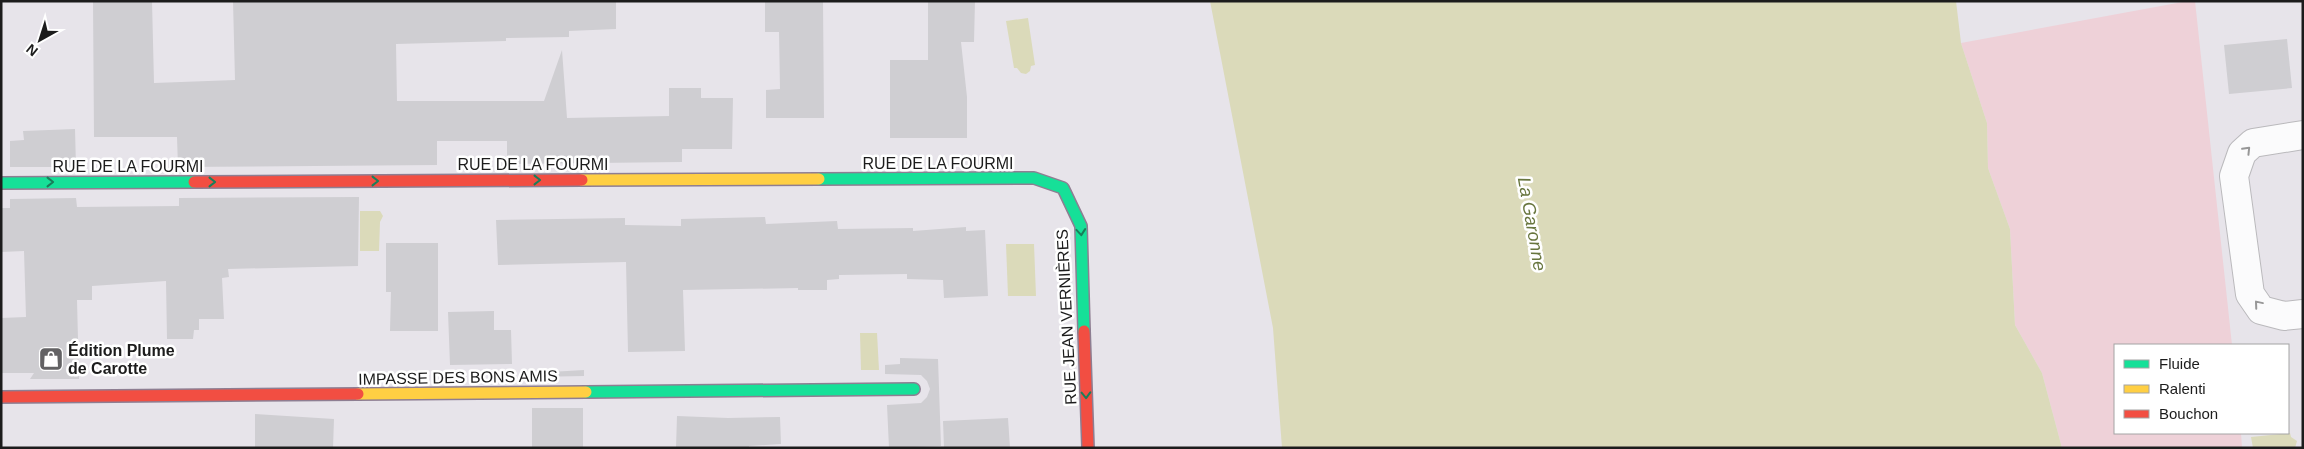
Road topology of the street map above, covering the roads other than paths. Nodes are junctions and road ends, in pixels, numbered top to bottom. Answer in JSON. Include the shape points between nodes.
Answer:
{"nodes":[{"id":1,"x":2303,"y":135,"type":"edge"},
{"id":2,"x":1,"y":183,"type":"edge"},
{"id":3,"x":1063,"y":188,"type":"joint"},
{"id":4,"x":2303,"y":314,"type":"edge"},
{"id":5,"x":914,"y":389,"type":"dead end"},
{"id":6,"x":1,"y":398,"type":"edge"},
{"id":7,"x":1088,"y":448,"type":"edge"}],
"edges":[{"from":4,"to":1,"type":"street","one_way":true,"via":[[2284,316],[2262,310],[2250,294],[2234,176],[2242,153],[2253,143]]},
{"from":2,"to":3,"type":"street","name":"RUE DE LA FOURMI","one_way":true,"via":[[1034,178]]},
{"from":3,"to":7,"type":"street","name":"RUE JEAN VERNIÈRES","one_way":true,"via":[[1081,226]]},
{"from":5,"to":6,"type":"street","name":"IMPASSE DES BONS AMIS"}]}
